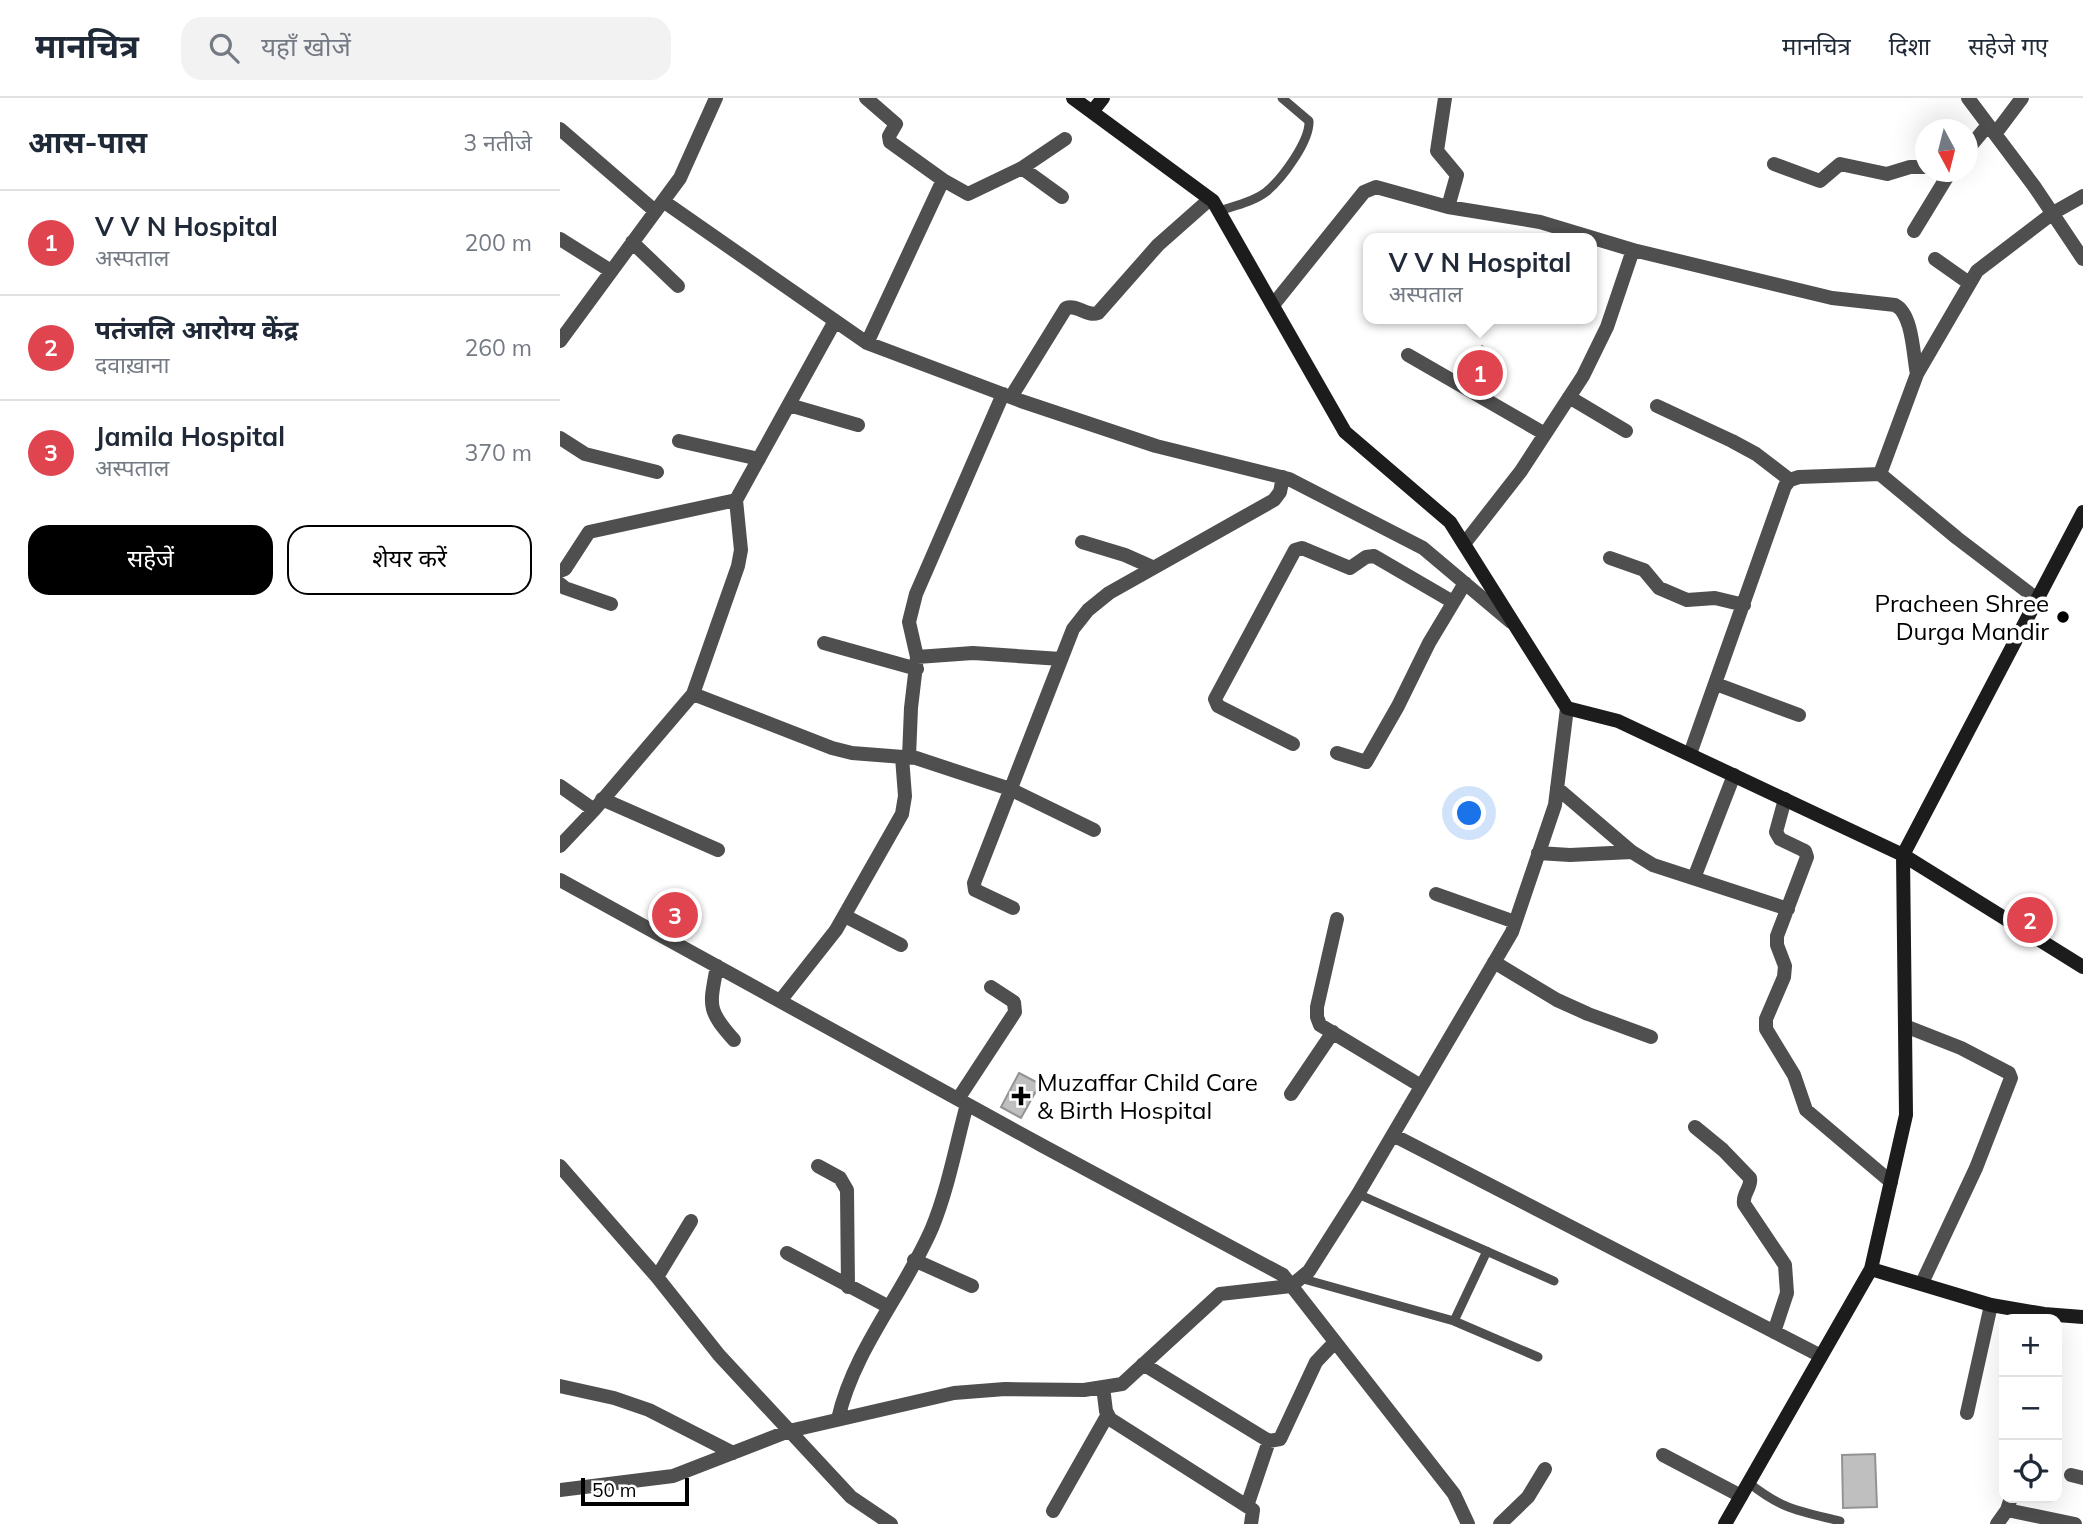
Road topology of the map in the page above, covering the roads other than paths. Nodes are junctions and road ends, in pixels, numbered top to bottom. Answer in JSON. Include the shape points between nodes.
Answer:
{"nodes":[{"id":1,"x":716,"y":98,"type":"edge"},
{"id":2,"x":866,"y":98,"type":"edge"},
{"id":3,"x":1103,"y":98,"type":"edge"},
{"id":4,"x":1282,"y":98,"type":"edge"},
{"id":5,"x":1445,"y":98,"type":"edge"},
{"id":6,"x":1968,"y":98,"type":"edge"},
{"id":7,"x":2022,"y":98,"type":"edge"},
{"id":8,"x":1075,"y":99,"type":"edge"},
{"id":9,"x":1092,"y":112,"type":"junction"},
{"id":10,"x":560,"y":130,"type":"edge"},
{"id":11,"x":1991,"y":130,"type":"junction"},
{"id":12,"x":1065,"y":139,"type":"dead end"},
{"id":13,"x":1978,"y":141,"type":"edge"},
{"id":14,"x":1774,"y":164,"type":"dead end"},
{"id":15,"x":1915,"y":167,"type":"edge"},
{"id":16,"x":1022,"y":169,"type":"junction"},
{"id":17,"x":943,"y":180,"type":"junction"},
{"id":18,"x":1944,"y":182,"type":"edge"},
{"id":19,"x":2083,"y":196,"type":"edge"},
{"id":20,"x":1062,"y":197,"type":"dead end"},
{"id":21,"x":1214,"y":205,"type":"junction"},
{"id":22,"x":659,"y":206,"type":"junction"},
{"id":23,"x":1448,"y":207,"type":"junction"},
{"id":24,"x":2053,"y":213,"type":"junction"},
{"id":25,"x":1914,"y":231,"type":"dead end"},
{"id":26,"x":1577,"y":233,"type":"edge"},
{"id":27,"x":560,"y":239,"type":"edge"},
{"id":28,"x":1597,"y":239,"type":"edge"},
{"id":29,"x":632,"y":242,"type":"junction"},
{"id":30,"x":1633,"y":250,"type":"junction"},
{"id":31,"x":1935,"y":258,"type":"dead end"},
{"id":32,"x":2083,"y":259,"type":"edge"},
{"id":33,"x":611,"y":271,"type":"junction"},
{"id":34,"x":1969,"y":283,"type":"junction"},
{"id":35,"x":678,"y":286,"type":"dead end"},
{"id":36,"x":1273,"y":305,"type":"junction"},
{"id":37,"x":835,"y":321,"type":"junction"},
{"id":38,"x":560,"y":341,"type":"edge"},
{"id":39,"x":867,"y":343,"type":"junction"},
{"id":40,"x":1408,"y":355,"type":"dead end"},
{"id":41,"x":1917,"y":374,"type":"junction"},
{"id":42,"x":1007,"y":396,"type":"junction"},
{"id":43,"x":1569,"y":397,"type":"junction"},
{"id":44,"x":789,"y":405,"type":"junction"},
{"id":45,"x":1657,"y":407,"type":"dead end"},
{"id":46,"x":858,"y":425,"type":"dead end"},
{"id":47,"x":1626,"y":431,"type":"dead end"},
{"id":48,"x":1545,"y":434,"type":"junction"},
{"id":49,"x":560,"y":438,"type":"edge"},
{"id":50,"x":679,"y":442,"type":"dead end"},
{"id":51,"x":759,"y":459,"type":"junction"},
{"id":52,"x":657,"y":471,"type":"dead end"},
{"id":53,"x":1880,"y":474,"type":"junction"},
{"id":54,"x":1283,"y":477,"type":"junction"},
{"id":55,"x":1790,"y":480,"type":"junction"},
{"id":56,"x":736,"y":500,"type":"junction"},
{"id":57,"x":2083,"y":512,"type":"edge"},
{"id":58,"x":1082,"y":542,"type":"dead end"},
{"id":59,"x":1464,"y":544,"type":"junction"},
{"id":60,"x":1611,"y":558,"type":"dead end"},
{"id":61,"x":1153,"y":567,"type":"junction"},
{"id":62,"x":560,"y":571,"type":"edge"},
{"id":63,"x":1465,"y":583,"type":"junction"},
{"id":64,"x":560,"y":584,"type":"edge"},
{"id":65,"x":2037,"y":599,"type":"junction"},
{"id":66,"x":1453,"y":602,"type":"junction"},
{"id":67,"x":611,"y":604,"type":"dead end"},
{"id":68,"x":1744,"y":605,"type":"junction"},
{"id":69,"x":1515,"y":626,"type":"junction"},
{"id":70,"x":824,"y":643,"type":"dead end"},
{"id":71,"x":1061,"y":659,"type":"junction"},
{"id":72,"x":917,"y":663,"type":"junction"},
{"id":73,"x":1716,"y":684,"type":"junction"},
{"id":74,"x":693,"y":694,"type":"junction"},
{"id":75,"x":1567,"y":708,"type":"junction"},
{"id":76,"x":1798,"y":715,"type":"dead end"},
{"id":77,"x":1293,"y":744,"type":"dead end"},
{"id":78,"x":1337,"y":753,"type":"dead end"},
{"id":79,"x":1690,"y":754,"type":"junction"},
{"id":80,"x":905,"y":757,"type":"junction"},
{"id":81,"x":1734,"y":775,"type":"junction"},
{"id":82,"x":560,"y":786,"type":"edge"},
{"id":83,"x":1557,"y":788,"type":"junction"},
{"id":84,"x":1010,"y":789,"type":"junction"},
{"id":85,"x":1785,"y":799,"type":"junction"},
{"id":86,"x":598,"y":804,"type":"junction"},
{"id":87,"x":1094,"y":830,"type":"dead end"},
{"id":88,"x":560,"y":846,"type":"edge"},
{"id":89,"x":718,"y":850,"type":"dead end"},
{"id":90,"x":1632,"y":852,"type":"junction"},
{"id":91,"x":1538,"y":853,"type":"junction"},
{"id":92,"x":1903,"y":855,"type":"junction"},
{"id":93,"x":1694,"y":878,"type":"junction"},
{"id":94,"x":560,"y":880,"type":"edge"},
{"id":95,"x":1436,"y":894,"type":"dead end"},
{"id":96,"x":1013,"y":908,"type":"dead end"},
{"id":97,"x":1788,"y":909,"type":"junction"},
{"id":98,"x":845,"y":916,"type":"junction"},
{"id":99,"x":1337,"y":919,"type":"dead end"},
{"id":100,"x":1515,"y":922,"type":"junction"},
{"id":101,"x":901,"y":945,"type":"dead end"},
{"id":102,"x":1494,"y":962,"type":"junction"},
{"id":103,"x":717,"y":966,"type":"junction"},
{"id":104,"x":2083,"y":967,"type":"edge"},
{"id":105,"x":991,"y":988,"type":"dead end"},
{"id":106,"x":780,"y":1001,"type":"junction"},
{"id":107,"x":1905,"y":1026,"type":"junction"},
{"id":108,"x":1333,"y":1032,"type":"junction"},
{"id":109,"x":1651,"y":1037,"type":"dead end"},
{"id":110,"x":733,"y":1040,"type":"dead end"},
{"id":111,"x":1422,"y":1086,"type":"junction"},
{"id":112,"x":1291,"y":1094,"type":"dead end"},
{"id":113,"x":962,"y":1101,"type":"junction"},
{"id":114,"x":1695,"y":1127,"type":"dead end"},
{"id":115,"x":1393,"y":1135,"type":"junction"},
{"id":116,"x":560,"y":1166,"type":"edge"},
{"id":117,"x":818,"y":1166,"type":"dead end"},
{"id":118,"x":1891,"y":1182,"type":"junction"},
{"id":119,"x":1358,"y":1194,"type":"junction"},
{"id":120,"x":691,"y":1221,"type":"dead end"},
{"id":121,"x":1487,"y":1251,"type":"junction"},
{"id":122,"x":787,"y":1253,"type":"dead end"},
{"id":123,"x":914,"y":1260,"type":"junction"},
{"id":124,"x":1871,"y":1269,"type":"junction"},
{"id":125,"x":657,"y":1277,"type":"junction"},
{"id":126,"x":1554,"y":1281,"type":"dead end"},
{"id":127,"x":1296,"y":1282,"type":"junction"},
{"id":128,"x":1922,"y":1283,"type":"junction"},
{"id":129,"x":972,"y":1286,"type":"dead end"},
{"id":130,"x":848,"y":1287,"type":"junction"},
{"id":131,"x":1991,"y":1305,"type":"junction"},
{"id":132,"x":889,"y":1307,"type":"junction"},
{"id":133,"x":2031,"y":1314,"type":"edge"},
{"id":134,"x":2062,"y":1317,"type":"edge"},
{"id":135,"x":2083,"y":1317,"type":"edge"},
{"id":136,"x":1454,"y":1321,"type":"junction"},
{"id":137,"x":1774,"y":1332,"type":"junction"},
{"id":138,"x":1335,"y":1342,"type":"junction"},
{"id":139,"x":1822,"y":1356,"type":"junction"},
{"id":140,"x":1538,"y":1357,"type":"dead end"},
{"id":141,"x":1143,"y":1364,"type":"junction"},
{"id":142,"x":560,"y":1386,"type":"edge"},
{"id":143,"x":1103,"y":1387,"type":"junction"},
{"id":144,"x":1967,"y":1413,"type":"dead end"},
{"id":145,"x":1107,"y":1416,"type":"junction"},
{"id":146,"x":838,"y":1419,"type":"junction"},
{"id":147,"x":789,"y":1430,"type":"junction"},
{"id":148,"x":1269,"y":1441,"type":"junction"},
{"id":149,"x":733,"y":1452,"type":"junction"},
{"id":150,"x":1663,"y":1455,"type":"dead end"},
{"id":151,"x":1545,"y":1469,"type":"dead end"},
{"id":152,"x":1745,"y":1489,"type":"junction"},
{"id":153,"x":560,"y":1490,"type":"edge"},
{"id":154,"x":2009,"y":1504,"type":"edge"},
{"id":155,"x":1247,"y":1506,"type":"junction"},
{"id":156,"x":1053,"y":1511,"type":"dead end"},
{"id":157,"x":1840,"y":1521,"type":"dead end"},
{"id":158,"x":891,"y":1524,"type":"edge"},
{"id":159,"x":1251,"y":1524,"type":"edge"},
{"id":160,"x":1468,"y":1524,"type":"edge"},
{"id":161,"x":1500,"y":1524,"type":"edge"},
{"id":162,"x":1725,"y":1524,"type":"edge"},
{"id":163,"x":1997,"y":1524,"type":"edge"},
{"id":164,"x":2075,"y":1524,"type":"edge"}],
"edges":[{"from":1,"to":22,"type":"street","via":[[680,178]]},
{"from":2,"to":17,"type":"street","via":[[896,124],[890,142]]},
{"from":3,"to":9,"type":"street"},
{"from":4,"to":21,"type":"lane","via":[[1309,121],[1307,136],[1264,193],[1247,202]]},
{"from":5,"to":23,"type":"street","via":[[1437,151],[1457,175]]},
{"from":6,"to":11,"type":"street"},
{"from":7,"to":11,"type":"street"},
{"from":8,"to":9,"type":"street"},
{"from":9,"to":21,"type":"street"},
{"from":10,"to":22,"type":"street"},
{"from":11,"to":13,"type":"street"},
{"from":11,"to":24,"type":"street"},
{"from":12,"to":16,"type":"street"},
{"from":14,"to":15,"type":"street","via":[[1820,181],[1840,164],[1887,174]]},
{"from":16,"to":17,"type":"street","via":[[972,194]]},
{"from":16,"to":20,"type":"street"},
{"from":17,"to":39,"type":"street"},
{"from":18,"to":25,"type":"street"},
{"from":19,"to":24,"type":"street"},
{"from":21,"to":36,"type":"street"},
{"from":21,"to":42,"type":"street","via":[[1157,245],[1098,313],[1066,308]]},
{"from":22,"to":29,"type":"street"},
{"from":22,"to":37,"type":"street"},
{"from":23,"to":26,"type":"street","via":[[1540,222]]},
{"from":23,"to":36,"type":"street","via":[[1376,187],[1364,192]]},
{"from":24,"to":32,"type":"street"},
{"from":24,"to":34,"type":"street","via":[[1977,271]]},
{"from":27,"to":33,"type":"street"},
{"from":28,"to":30,"type":"street"},
{"from":29,"to":33,"type":"street"},
{"from":29,"to":35,"type":"street"},
{"from":30,"to":41,"type":"street","via":[[1832,298],[1895,305],[1908,318]]},
{"from":30,"to":43,"type":"street","via":[[1607,327]]},
{"from":31,"to":34,"type":"street"},
{"from":33,"to":38,"type":"street"},
{"from":34,"to":41,"type":"street"},
{"from":36,"to":59,"type":"street","via":[[1345,432],[1450,523]]},
{"from":37,"to":39,"type":"street"},
{"from":37,"to":44,"type":"street"},
{"from":39,"to":42,"type":"street"},
{"from":40,"to":48,"type":"street"},
{"from":41,"to":53,"type":"street"},
{"from":42,"to":54,"type":"street","via":[[1156,446]]},
{"from":42,"to":72,"type":"street","via":[[916,594],[909,622]]},
{"from":43,"to":47,"type":"street"},
{"from":43,"to":48,"type":"street"},
{"from":44,"to":46,"type":"street"},
{"from":44,"to":51,"type":"street"},
{"from":45,"to":55,"type":"street","via":[[1756,454]]},
{"from":48,"to":59,"type":"street"},
{"from":49,"to":52,"type":"street","via":[[585,454]]},
{"from":50,"to":51,"type":"street"},
{"from":51,"to":56,"type":"street"},
{"from":53,"to":55,"type":"street"},
{"from":53,"to":65,"type":"street"},
{"from":54,"to":61,"type":"street","via":[[1274,500]]},
{"from":54,"to":63,"type":"street","via":[[1423,548]]},
{"from":55,"to":68,"type":"street"},
{"from":56,"to":62,"type":"street","via":[[589,531]]},
{"from":56,"to":74,"type":"street","via":[[738,566]]},
{"from":57,"to":65,"type":"street"},
{"from":58,"to":61,"type":"street"},
{"from":59,"to":69,"type":"street"},
{"from":60,"to":68,"type":"street","via":[[1644,570],[1659,588],[1687,600],[1715,598]]},
{"from":61,"to":71,"type":"street","via":[[1088,610],[1073,629]]},
{"from":63,"to":66,"type":"street"},
{"from":63,"to":69,"type":"street"},
{"from":64,"to":67,"type":"street"},
{"from":65,"to":92,"type":"street"},
{"from":66,"to":77,"type":"street","via":[[1374,556],[1350,568],[1302,548],[1295,550],[1215,699],[1218,706]]},
{"from":66,"to":78,"type":"street","via":[[1366,762]]},
{"from":68,"to":73,"type":"street"},
{"from":69,"to":75,"type":"street"},
{"from":70,"to":72,"type":"street"},
{"from":71,"to":72,"type":"street","via":[[973,653]]},
{"from":71,"to":84,"type":"street"},
{"from":72,"to":80,"type":"street"},
{"from":73,"to":76,"type":"street"},
{"from":73,"to":79,"type":"street"},
{"from":74,"to":80,"type":"street","via":[[832,748]]},
{"from":74,"to":86,"type":"street"},
{"from":75,"to":79,"type":"street","via":[[1618,721]]},
{"from":75,"to":83,"type":"street"},
{"from":79,"to":81,"type":"street"},
{"from":80,"to":84,"type":"street"},
{"from":80,"to":98,"type":"street","via":[[902,814]]},
{"from":81,"to":85,"type":"street"},
{"from":81,"to":93,"type":"street"},
{"from":82,"to":86,"type":"street"},
{"from":83,"to":90,"type":"street"},
{"from":83,"to":91,"type":"street"},
{"from":84,"to":87,"type":"street"},
{"from":84,"to":96,"type":"street","via":[[974,883],[975,890]]},
{"from":85,"to":92,"type":"street"},
{"from":85,"to":97,"type":"street","via":[[1777,836],[1805,851],[1807,858]]},
{"from":86,"to":88,"type":"street"},
{"from":86,"to":89,"type":"street"},
{"from":90,"to":91,"type":"street"},
{"from":90,"to":93,"type":"street","via":[[1653,865]]},
{"from":91,"to":100,"type":"street"},
{"from":92,"to":104,"type":"street"},
{"from":92,"to":107,"type":"street"},
{"from":93,"to":97,"type":"street"},
{"from":94,"to":103,"type":"street"},
{"from":95,"to":100,"type":"street"},
{"from":97,"to":118,"type":"street","via":[[1777,936],[1784,976],[1766,1029],[1794,1075],[1806,1110]]},
{"from":98,"to":101,"type":"street"},
{"from":98,"to":106,"type":"street"},
{"from":99,"to":108,"type":"street","via":[[1317,1007],[1320,1025]]},
{"from":100,"to":102,"type":"street"},
{"from":102,"to":109,"type":"street","via":[[1557,1000]]},
{"from":102,"to":111,"type":"street"},
{"from":103,"to":106,"type":"street"},
{"from":103,"to":110,"type":"street","via":[[712,1013]]},
{"from":105,"to":113,"type":"street","via":[[1014,1002],[1015,1012]]},
{"from":106,"to":113,"type":"street"},
{"from":107,"to":118,"type":"street","via":[[1906,1115]]},
{"from":107,"to":128,"type":"street","via":[[1961,1048],[2011,1078],[1976,1168]]},
{"from":108,"to":111,"type":"street"},
{"from":108,"to":112,"type":"street"},
{"from":111,"to":115,"type":"street"},
{"from":113,"to":123,"type":"street","via":[[942,1200]]},
{"from":113,"to":127,"type":"street"},
{"from":114,"to":137,"type":"street","via":[[1750,1178],[1744,1204],[1785,1265],[1787,1293]]},
{"from":115,"to":119,"type":"street"},
{"from":115,"to":137,"type":"street"},
{"from":116,"to":125,"type":"street"},
{"from":117,"to":130,"type":"street","via":[[840,1178],[847,1190]]},
{"from":118,"to":124,"type":"street"},
{"from":119,"to":121,"type":"lane"},
{"from":119,"to":127,"type":"street","via":[[1309,1271]]},
{"from":120,"to":125,"type":"street"},
{"from":121,"to":126,"type":"lane"},
{"from":121,"to":136,"type":"lane"},
{"from":122,"to":130,"type":"street"},
{"from":123,"to":129,"type":"street"},
{"from":123,"to":132,"type":"street"},
{"from":124,"to":128,"type":"street"},
{"from":124,"to":139,"type":"street"},
{"from":125,"to":147,"type":"street","via":[[719,1355]]},
{"from":127,"to":136,"type":"lane"},
{"from":127,"to":138,"type":"street"},
{"from":127,"to":141,"type":"street","via":[[1220,1294]]},
{"from":128,"to":131,"type":"street"},
{"from":130,"to":132,"type":"street"},
{"from":131,"to":133,"type":"street"},
{"from":131,"to":144,"type":"street"},
{"from":132,"to":146,"type":"street","via":[[849,1380]]},
{"from":134,"to":135,"type":"street"},
{"from":136,"to":140,"type":"lane"},
{"from":137,"to":139,"type":"street"},
{"from":138,"to":148,"type":"street","via":[[1316,1362],[1280,1439]]},
{"from":138,"to":160,"type":"street","via":[[1454,1494]]},
{"from":139,"to":152,"type":"street"},
{"from":141,"to":143,"type":"street","via":[[1122,1384]]},
{"from":141,"to":148,"type":"street"},
{"from":142,"to":149,"type":"street","via":[[649,1410]]},
{"from":143,"to":145,"type":"street"},
{"from":143,"to":146,"type":"street","via":[[954,1393]]},
{"from":145,"to":155,"type":"street"},
{"from":145,"to":156,"type":"street"},
{"from":146,"to":147,"type":"street"},
{"from":147,"to":149,"type":"street"},
{"from":147,"to":158,"type":"street","via":[[851,1497]]},
{"from":148,"to":155,"type":"street"},
{"from":149,"to":153,"type":"street","via":[[673,1476]]},
{"from":150,"to":152,"type":"street"},
{"from":151,"to":161,"type":"street","via":[[1528,1497]]},
{"from":152,"to":157,"type":"lane","via":[[1787,1508]]},
{"from":152,"to":162,"type":"street"},
{"from":154,"to":163,"type":"street"},
{"from":154,"to":164,"type":"street"},
{"from":155,"to":159,"type":"street","via":[[1253,1510]]}]}
